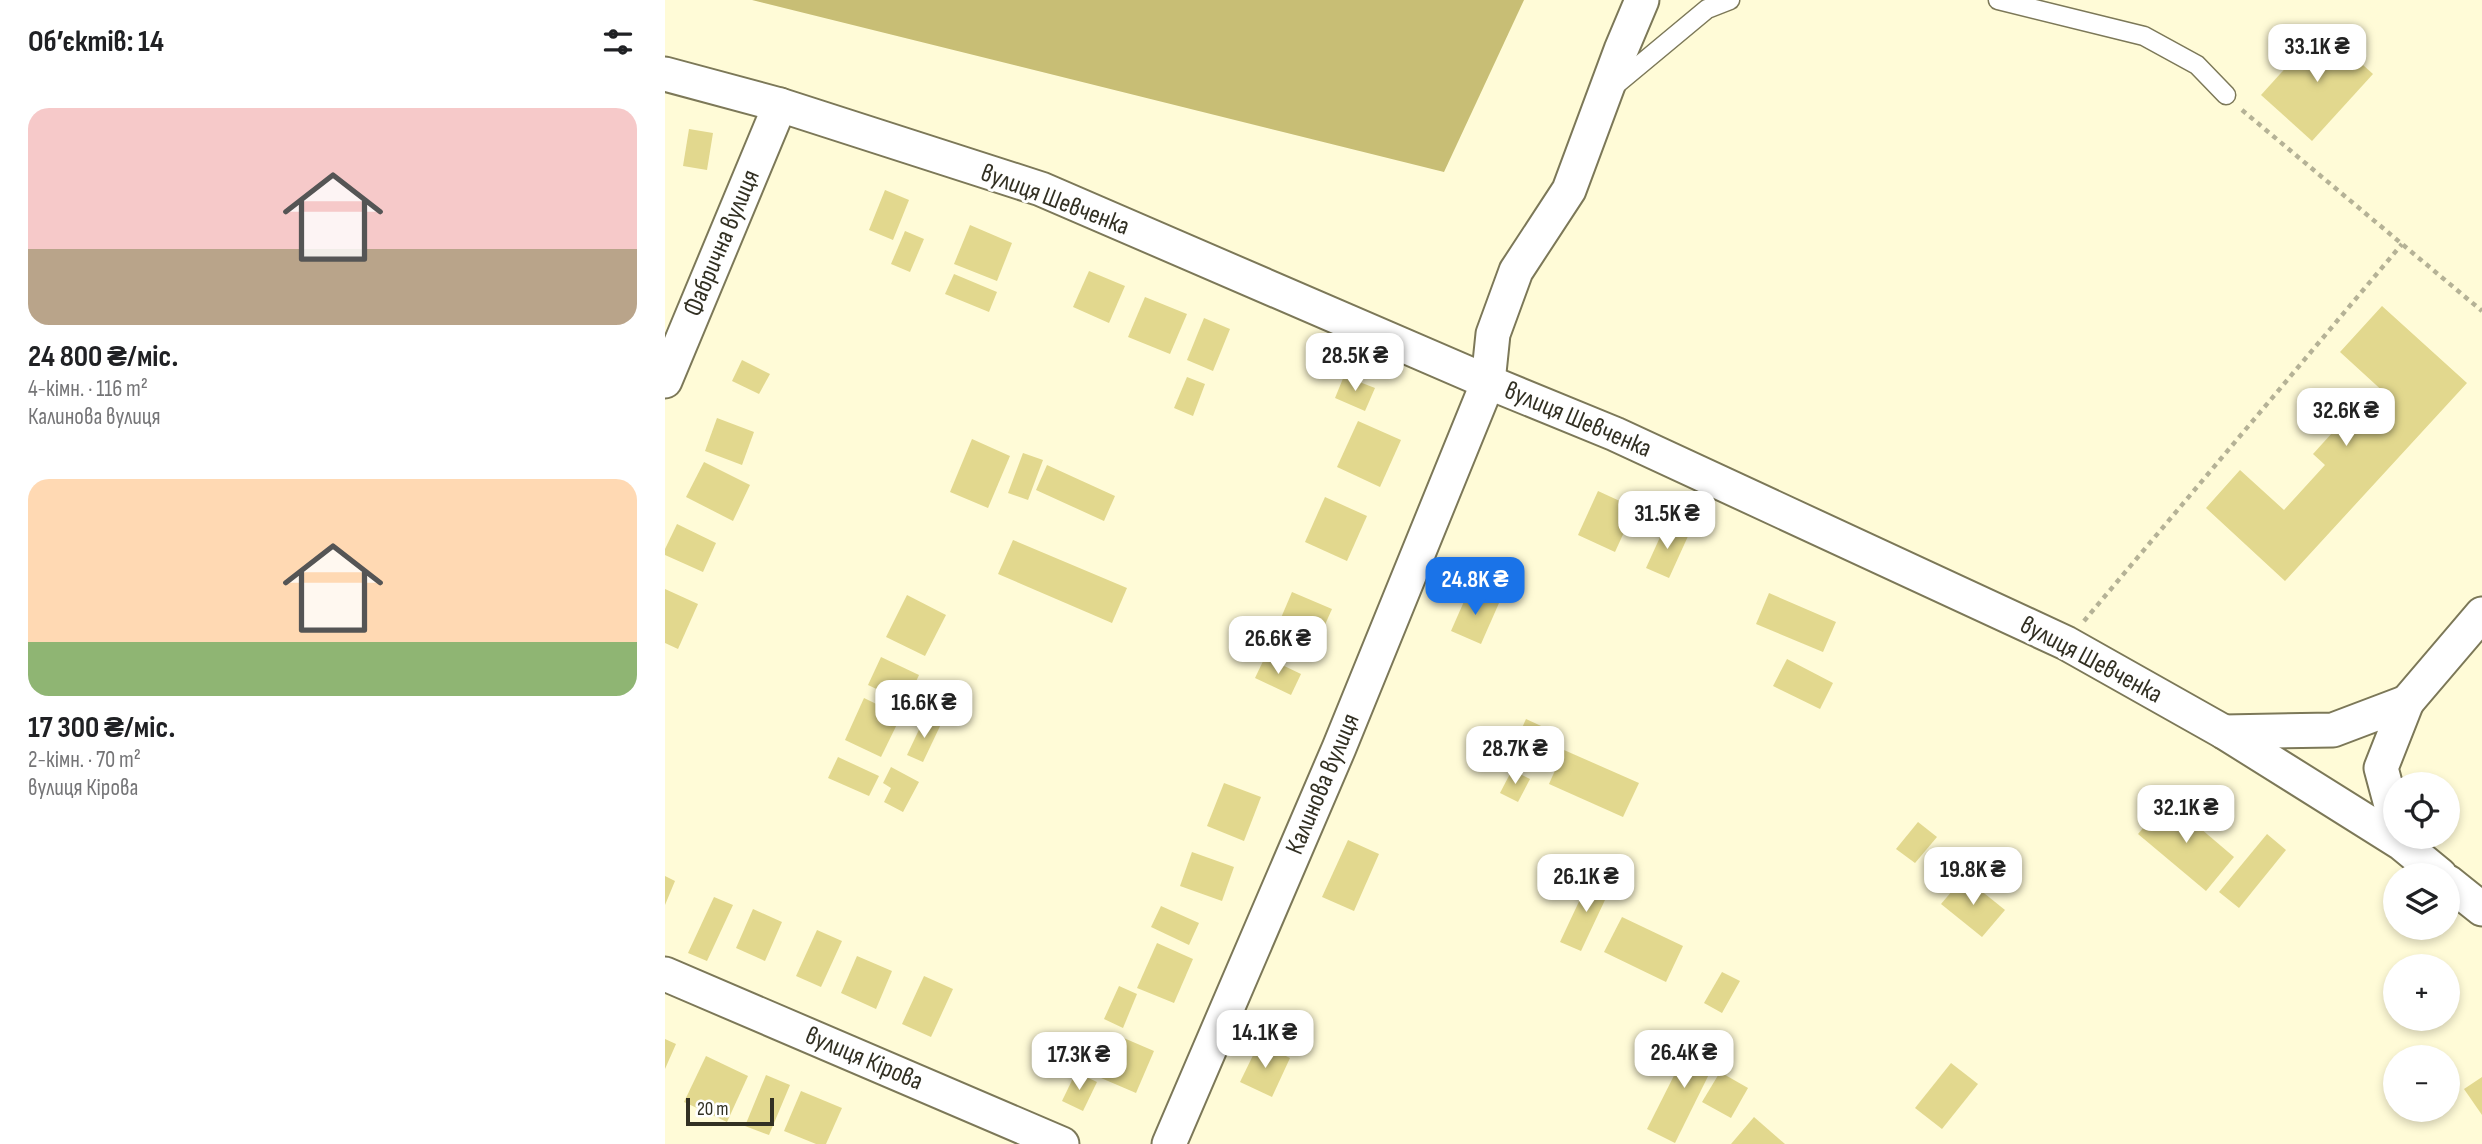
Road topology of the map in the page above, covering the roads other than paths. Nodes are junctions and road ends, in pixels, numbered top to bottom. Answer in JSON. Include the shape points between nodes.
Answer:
{"nodes":[{"id":1,"x":1642,"y":0,"type":"edge"},
{"id":2,"x":1730,"y":0,"type":"edge"},
{"id":3,"x":1998,"y":0,"type":"edge"},
{"id":4,"x":665,"y":74,"type":"edge"},
{"id":5,"x":1604,"y":95,"type":"junction"},
{"id":6,"x":2226,"y":95,"type":"road end"},
{"id":7,"x":780,"y":105,"type":"junction"},
{"id":8,"x":665,"y":380,"type":"edge"},
{"id":9,"x":1488,"y":382,"type":"junction"},
{"id":10,"x":2482,"y":614,"type":"edge"},
{"id":11,"x":2407,"y":702,"type":"junction"},
{"id":12,"x":2224,"y":732,"type":"junction"},
{"id":13,"x":2383,"y":775,"type":"edge"},
{"id":14,"x":2383,"y":826,"type":"edge"},
{"id":15,"x":2413,"y":849,"type":"edge"},
{"id":16,"x":2428,"y":863,"type":"edge"},
{"id":17,"x":2460,"y":892,"type":"edge"},
{"id":18,"x":2482,"y":909,"type":"edge"},
{"id":19,"x":665,"y":974,"type":"edge"},
{"id":20,"x":1062,"y":1144,"type":"edge"},
{"id":21,"x":1169,"y":1144,"type":"edge"}],
"edges":[{"from":1,"to":5,"type":"street","name":"Калинова вулиця"},
{"from":2,"to":5,"type":"lane","via":[[1707,9]]},
{"from":3,"to":6,"type":"lane","via":[[2144,36],[2197,65]]},
{"from":4,"to":7,"type":"street","name":"вулиця Шевченка"},
{"from":5,"to":9,"type":"street","name":"Калинова вулиця","via":[[1569,190],[1517,271],[1493,334]]},
{"from":7,"to":8,"type":"street","name":"Фабрична вулиця"},
{"from":7,"to":9,"type":"street","name":"вулиця Шевченка","via":[[1041,190]]},
{"from":9,"to":12,"type":"street","name":"вулиця Шевченка","via":[[1615,434],[2066,643]]},
{"from":9,"to":21,"type":"street","name":"Калинова вулиця","via":[[1339,748]]},
{"from":10,"to":11,"type":"street"},
{"from":11,"to":12,"type":"street","via":[[2333,730]]},
{"from":11,"to":13,"type":"street","via":[[2381,768]]},
{"from":12,"to":14,"type":"street","name":"вулиця Шевченка"},
{"from":15,"to":16,"type":"street","name":"вулиця Шевченка"},
{"from":17,"to":18,"type":"street"},
{"from":19,"to":20,"type":"street","name":"вулиця Кірова"}]}
